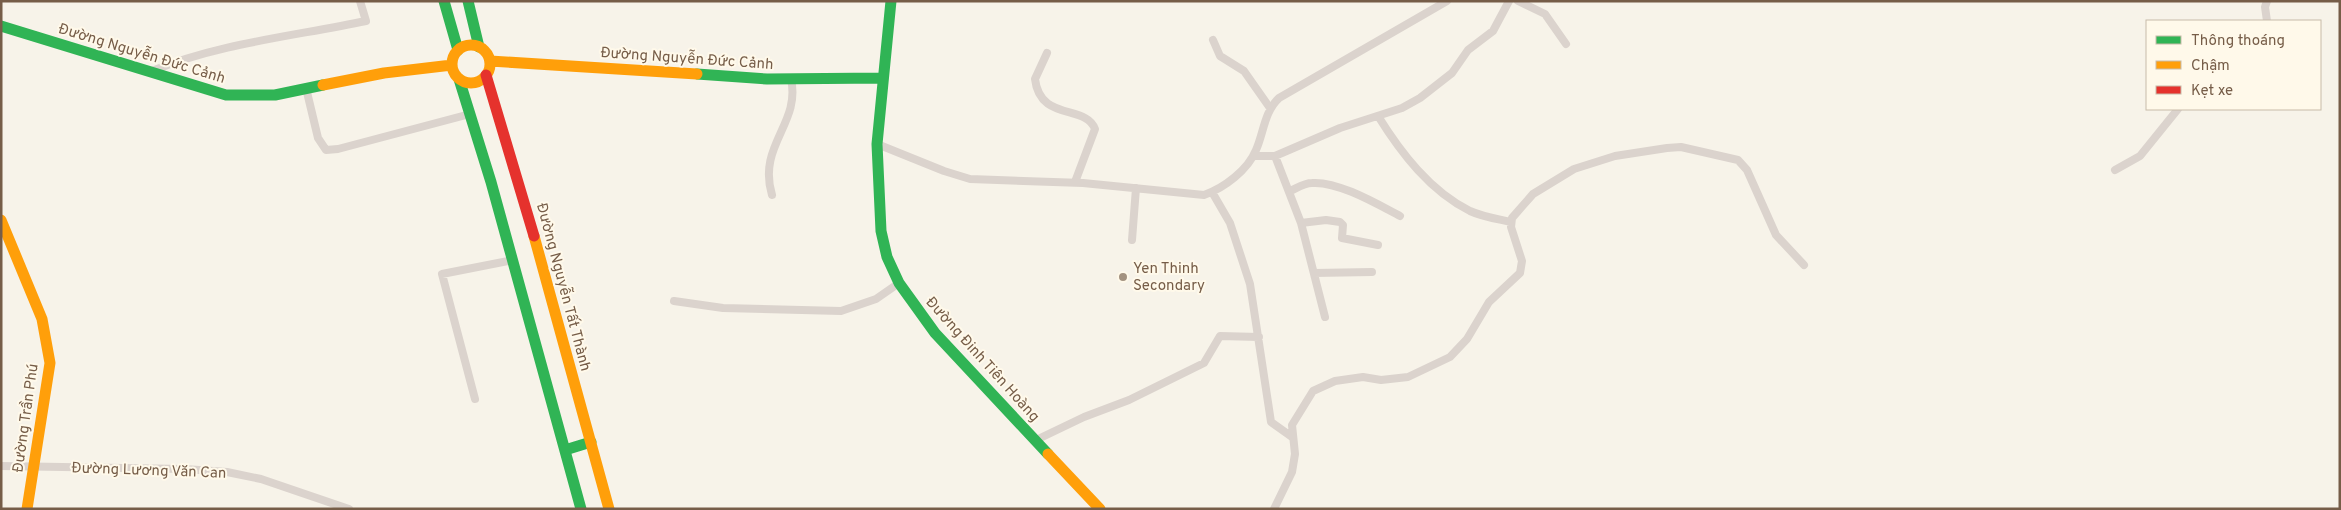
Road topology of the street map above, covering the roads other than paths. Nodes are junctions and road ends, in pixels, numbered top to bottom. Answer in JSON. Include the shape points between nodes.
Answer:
{"nodes":[{"id":1,"x":360,"y":1,"type":"edge"},
{"id":2,"x":444,"y":1,"type":"edge"},
{"id":3,"x":468,"y":1,"type":"edge"},
{"id":4,"x":891,"y":1,"type":"edge"},
{"id":5,"x":1447,"y":1,"type":"edge"},
{"id":6,"x":1510,"y":1,"type":"edge"},
{"id":7,"x":1518,"y":1,"type":"edge"},
{"id":8,"x":2267,"y":1,"type":"edge"},
{"id":9,"x":2266,"y":20,"type":"edge"},
{"id":10,"x":1,"y":26,"type":"edge"},
{"id":11,"x":1213,"y":40,"type":"dead end"},
{"id":12,"x":1566,"y":44,"type":"dead end"},
{"id":13,"x":479,"y":47,"type":"junction"},
{"id":14,"x":458,"y":50,"type":"junction"},
{"id":15,"x":1047,"y":53,"type":"dead end"},
{"id":16,"x":490,"y":62,"type":"junction"},
{"id":17,"x":452,"y":64,"type":"junction"},
{"id":18,"x":152,"y":71,"type":"junction"},
{"id":19,"x":486,"y":75,"type":"junction"},
{"id":20,"x":883,"y":78,"type":"junction"},
{"id":21,"x":459,"y":79,"type":"junction"},
{"id":22,"x":791,"y":79,"type":"junction"},
{"id":23,"x":306,"y":88,"type":"junction"},
{"id":24,"x":1270,"y":108,"type":"junction"},
{"id":25,"x":2177,"y":110,"type":"edge"},
{"id":26,"x":470,"y":114,"type":"junction"},
{"id":27,"x":1378,"y":116,"type":"junction"},
{"id":28,"x":877,"y":144,"type":"junction"},
{"id":29,"x":1254,"y":156,"type":"junction"},
{"id":30,"x":1275,"y":156,"type":"junction"},
{"id":31,"x":2115,"y":170,"type":"dead end"},
{"id":32,"x":1075,"y":182,"type":"junction"},
{"id":33,"x":1136,"y":188,"type":"junction"},
{"id":34,"x":1290,"y":191,"type":"junction"},
{"id":35,"x":1212,"y":192,"type":"junction"},
{"id":36,"x":772,"y":195,"type":"dead end"},
{"id":37,"x":1400,"y":216,"type":"dead end"},
{"id":38,"x":1,"y":220,"type":"edge"},
{"id":39,"x":1511,"y":222,"type":"junction"},
{"id":40,"x":1301,"y":223,"type":"junction"},
{"id":41,"x":1132,"y":240,"type":"dead end"},
{"id":42,"x":1378,"y":245,"type":"dead end"},
{"id":43,"x":513,"y":260,"type":"junction"},
{"id":44,"x":1804,"y":265,"type":"dead end"},
{"id":45,"x":1372,"y":272,"type":"dead end"},
{"id":46,"x":1314,"y":273,"type":"junction"},
{"id":47,"x":899,"y":284,"type":"junction"},
{"id":48,"x":674,"y":302,"type":"dead end"},
{"id":49,"x":1325,"y":317,"type":"dead end"},
{"id":50,"x":1259,"y":337,"type":"junction"},
{"id":51,"x":475,"y":399,"type":"dead end"},
{"id":52,"x":1292,"y":437,"type":"junction"},
{"id":53,"x":1036,"y":440,"type":"junction"},
{"id":54,"x":591,"y":442,"type":"junction"},
{"id":55,"x":565,"y":450,"type":"junction"},
{"id":56,"x":1,"y":466,"type":"edge"},
{"id":57,"x":34,"y":467,"type":"junction"},
{"id":58,"x":27,"y":509,"type":"edge"},
{"id":59,"x":349,"y":509,"type":"edge"},
{"id":60,"x":581,"y":509,"type":"edge"},
{"id":61,"x":609,"y":509,"type":"edge"},
{"id":62,"x":1100,"y":509,"type":"edge"},
{"id":63,"x":1274,"y":509,"type":"edge"}],
"edges":[{"from":1,"to":18,"type":"street","via":[[366,21],[210,52],[177,60]]},
{"from":2,"to":14,"type":"main road"},
{"from":3,"to":13,"type":"main road"},
{"from":4,"to":20,"type":"main road","name":"Đường Đinh Tiên Hoàng"},
{"from":5,"to":24,"type":"street","via":[[1279,98]]},
{"from":6,"to":27,"type":"street","via":[[1493,31],[1468,50],[1452,74],[1402,108]]},
{"from":7,"to":12,"type":"street","via":[[1545,14]]},
{"from":8,"to":9,"type":"street"},
{"from":10,"to":18,"type":"main road","name":"Đường Nguyễn Đức Cảnh"},
{"from":11,"to":24,"type":"street","via":[[1220,56],[1244,71]]},
{"from":13,"to":14,"type":"main road","via":[[472,45]]},
{"from":13,"to":16,"type":"main road","via":[[486,52]]},
{"from":14,"to":17,"type":"main road"},
{"from":15,"to":32,"type":"street","via":[[1035,79],[1040,93],[1056,110],[1084,117],[1096,129]]},
{"from":16,"to":19,"type":"main road"},
{"from":16,"to":22,"type":"main road","name":"Đường Nguyễn Đức Cảnh"},
{"from":17,"to":21,"type":"main road"},
{"from":17,"to":23,"type":"main road","name":"Đường Nguyễn Đức Cảnh"},
{"from":18,"to":23,"type":"main road","name":"Đường Nguyễn Đức Cảnh","via":[[226,95],[275,95]]},
{"from":19,"to":21,"type":"main road","via":[[474,82]]},
{"from":19,"to":54,"type":"main road","name":"Đường Nguyễn Tất Thành","via":[[525,202]]},
{"from":20,"to":22,"type":"main road","name":"Đường Nguyễn Đức Cảnh"},
{"from":20,"to":28,"type":"main road","name":"Đường Đinh Tiên Hoàng"},
{"from":21,"to":26,"type":"main road"},
{"from":22,"to":36,"type":"street","via":[[790,108],[768,164],[767,179]]},
{"from":23,"to":26,"type":"street","via":[[318,138],[326,150]]},
{"from":24,"to":29,"type":"street"},
{"from":25,"to":31,"type":"street","via":[[2140,156]]},
{"from":26,"to":43,"type":"main road"},
{"from":27,"to":30,"type":"street","via":[[1340,128]]},
{"from":27,"to":39,"type":"street","via":[[1415,167],[1449,197],[1472,212]]},
{"from":28,"to":32,"type":"street","via":[[970,179]]},
{"from":28,"to":47,"type":"main road","name":"Đường Đinh Tiên Hoàng","via":[[881,231],[887,257]]},
{"from":29,"to":30,"type":"street"},
{"from":29,"to":35,"type":"street","via":[[1244,169]]},
{"from":30,"to":34,"type":"street"},
{"from":32,"to":33,"type":"street"},
{"from":33,"to":35,"type":"street","via":[[1188,194]]},
{"from":33,"to":41,"type":"street"},
{"from":34,"to":37,"type":"street","via":[[1311,183],[1325,184],[1374,202]]},
{"from":34,"to":40,"type":"street"},
{"from":35,"to":50,"type":"street","via":[[1230,222],[1250,284]]},
{"from":38,"to":57,"type":"main road","name":"Đường Trần Phú","via":[[42,320],[50,364]]},
{"from":39,"to":44,"type":"street","via":[[1533,194],[1574,169],[1615,156],[1681,147],[1741,161],[1776,236]]},
{"from":39,"to":52,"type":"street","via":[[1522,261],[1520,273],[1489,302],[1462,346],[1441,362],[1408,377],[1381,380],[1363,377],[1322,386],[1313,391],[1296,416]]},
{"from":40,"to":42,"type":"street","via":[[1340,222],[1343,225],[1342,238]]},
{"from":40,"to":46,"type":"street"},
{"from":43,"to":51,"type":"street","via":[[442,274]]},
{"from":43,"to":55,"type":"main road"},
{"from":45,"to":46,"type":"street"},
{"from":46,"to":49,"type":"street"},
{"from":47,"to":48,"type":"street","via":[[870,302],[841,310],[723,308]]},
{"from":47,"to":53,"type":"main road","name":"Đường Đinh Tiên Hoàng","via":[[935,333]]},
{"from":50,"to":52,"type":"street","via":[[1271,422]]},
{"from":50,"to":53,"type":"street","via":[[1220,336],[1204,363]]},
{"from":52,"to":63,"type":"street","via":[[1292,472]]},
{"from":53,"to":62,"type":"main road","name":"Đường Đinh Tiên Hoàng"},
{"from":54,"to":55,"type":"main road"},
{"from":54,"to":61,"type":"main road","name":"Đường Nguyễn Tất Thành"},
{"from":55,"to":60,"type":"main road"},
{"from":56,"to":57,"type":"street","name":"Đường Lương Văn Can"},
{"from":57,"to":58,"type":"main road","name":"Đường Trần Phú"},
{"from":57,"to":59,"type":"street","name":"Đường Lương Văn Can","via":[[227,472],[261,479]]}]}
